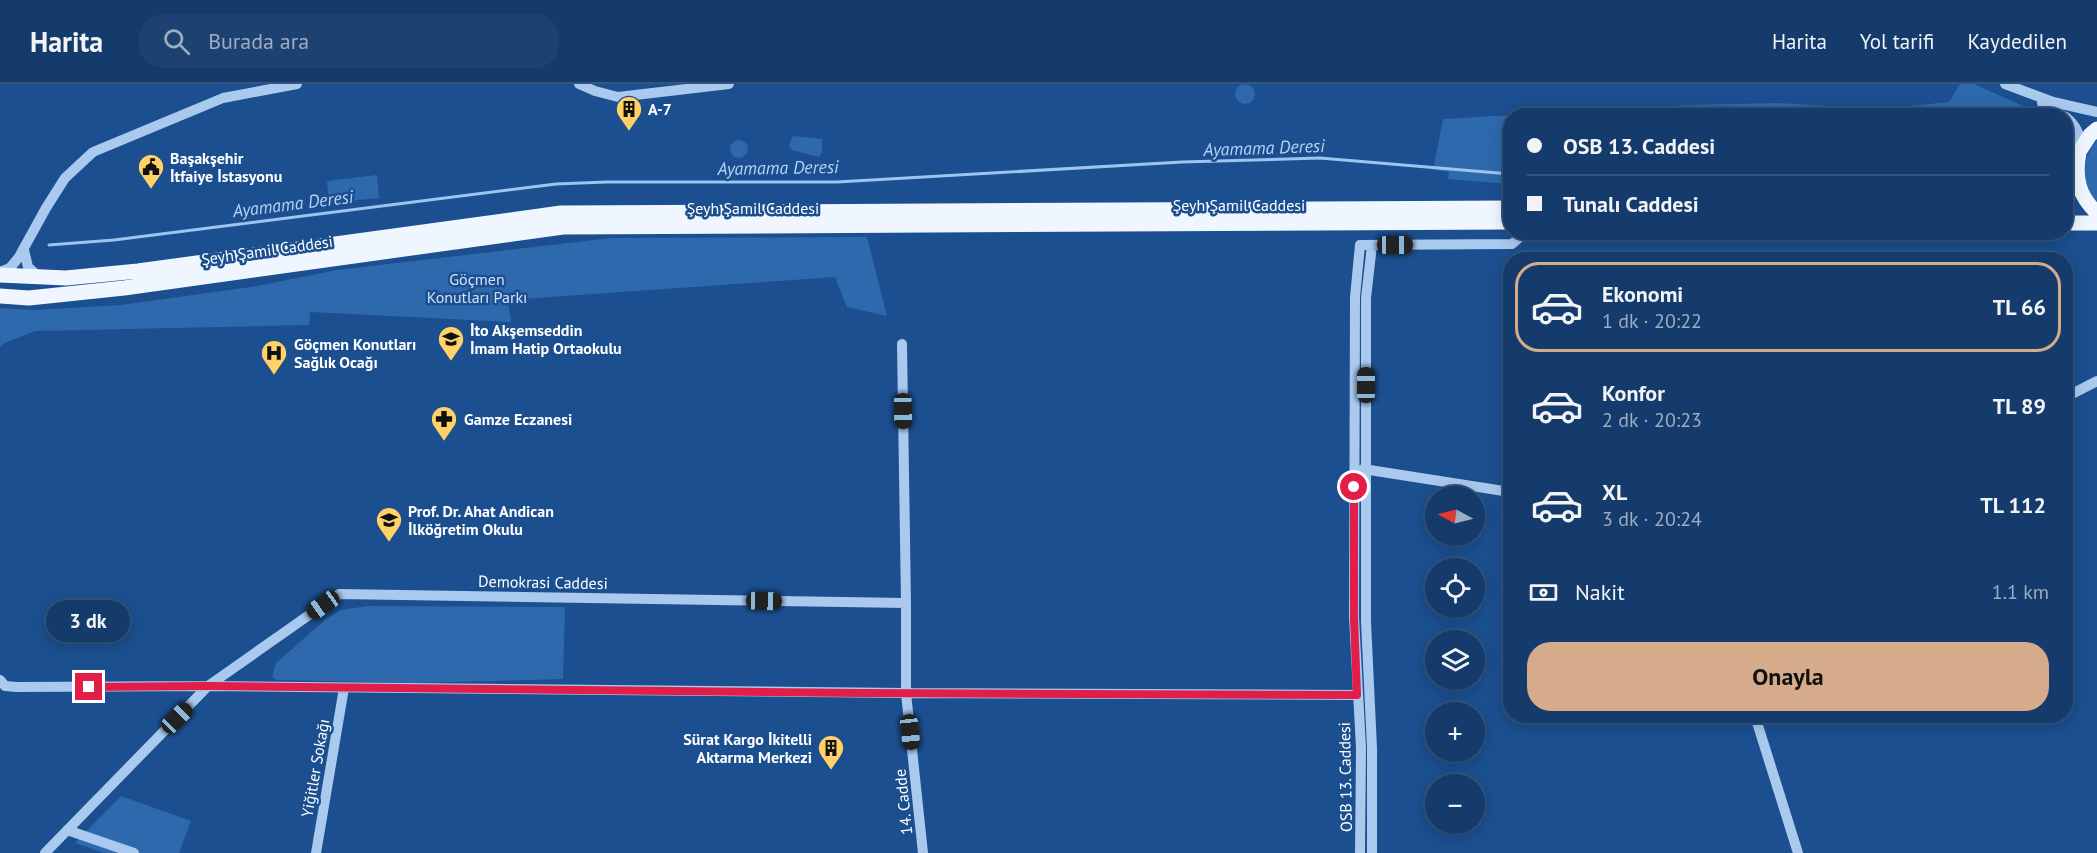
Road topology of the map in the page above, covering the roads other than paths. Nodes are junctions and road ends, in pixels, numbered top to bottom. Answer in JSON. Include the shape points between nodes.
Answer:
{"nodes":[{"id":1,"x":297,"y":84,"type":"edge"},
{"id":2,"x":579,"y":84,"type":"edge"},
{"id":3,"x":729,"y":84,"type":"edge"},
{"id":4,"x":2005,"y":84,"type":"edge"},
{"id":5,"x":2023,"y":92,"type":"junction"},
{"id":6,"x":2050,"y":108,"type":"edge"},
{"id":7,"x":2097,"y":112,"type":"edge"},
{"id":8,"x":2073,"y":124,"type":"edge"},
{"id":9,"x":2097,"y":129,"type":"edge"},
{"id":10,"x":2079,"y":153,"type":"junction"},
{"id":11,"x":2073,"y":162,"type":"edge"},
{"id":12,"x":1503,"y":207,"type":"edge"},
{"id":13,"x":2097,"y":213,"type":"edge"},
{"id":14,"x":1503,"y":222,"type":"edge"},
{"id":15,"x":2073,"y":223,"type":"edge"},
{"id":16,"x":2097,"y":223,"type":"edge"},
{"id":17,"x":1517,"y":240,"type":"edge"},
{"id":18,"x":1372,"y":245,"type":"junction"},
{"id":19,"x":24,"y":250,"type":"junction"},
{"id":20,"x":138,"y":271,"type":"junction"},
{"id":21,"x":0,"y":275,"type":"edge"},
{"id":22,"x":34,"y":278,"type":"junction"},
{"id":23,"x":100,"y":291,"type":"junction"},
{"id":24,"x":0,"y":295,"type":"edge"},
{"id":25,"x":29,"y":298,"type":"junction"},
{"id":26,"x":902,"y":344,"type":"dead end"},
{"id":27,"x":2097,"y":381,"type":"edge"},
{"id":28,"x":2073,"y":393,"type":"edge"},
{"id":29,"x":1354,"y":466,"type":"junction"},
{"id":30,"x":1367,"y":471,"type":"junction"},
{"id":31,"x":1503,"y":491,"type":"edge"},
{"id":32,"x":906,"y":603,"type":"junction"},
{"id":33,"x":0,"y":680,"type":"edge"},
{"id":34,"x":208,"y":686,"type":"junction"},
{"id":35,"x":344,"y":688,"type":"junction"},
{"id":36,"x":906,"y":693,"type":"junction"},
{"id":37,"x":1357,"y":695,"type":"junction"},
{"id":38,"x":1757,"y":723,"type":"edge"},
{"id":39,"x":67,"y":830,"type":"junction"},
{"id":40,"x":45,"y":853,"type":"edge"},
{"id":41,"x":134,"y":853,"type":"edge"},
{"id":42,"x":316,"y":853,"type":"edge"},
{"id":43,"x":923,"y":853,"type":"edge"},
{"id":44,"x":1360,"y":853,"type":"edge"},
{"id":45,"x":1372,"y":853,"type":"edge"},
{"id":46,"x":1798,"y":853,"type":"edge"}],
"edges":[{"from":1,"to":19,"type":"street","via":[[223,98],[93,152],[65,178]]},
{"from":2,"to":3,"type":"street","via":[[618,97]]},
{"from":4,"to":5,"type":"street"},
{"from":5,"to":6,"type":"street"},
{"from":5,"to":7,"type":"street"},
{"from":8,"to":10,"type":"street","via":[[2080,134]]},
{"from":9,"to":10,"type":"main road"},
{"from":10,"to":11,"type":"main road"},
{"from":10,"to":13,"type":"main road","via":[[2078,183],[2085,200]]},
{"from":12,"to":20,"type":"main road","name":"Şeyh Şamil Caddesi","via":[[561,213]]},
{"from":14,"to":23,"type":"main road","name":"Şeyh Şamil Caddesi","via":[[563,227]]},
{"from":15,"to":16,"type":"main road"},
{"from":17,"to":18,"type":"street","via":[[1512,244]]},
{"from":18,"to":29,"type":"street","name":"OSB 13. Caddesi","via":[[1360,245],[1354,297]]},
{"from":18,"to":30,"type":"street","name":"OSB 13. Caddesi","via":[[1366,298]]},
{"from":19,"to":21,"type":"street"},
{"from":19,"to":22,"type":"street"},
{"from":20,"to":22,"type":"main road","name":"Şeyh Şamil Caddesi"},
{"from":20,"to":23,"type":"main road"},
{"from":21,"to":22,"type":"main road","name":"Şeyh Şamil Caddesi"},
{"from":21,"to":24,"type":"main road","via":[[5,286]]},
{"from":22,"to":25,"type":"main road","via":[[22,283],[23,294]]},
{"from":23,"to":25,"type":"main road","name":"Şeyh Şamil Caddesi"},
{"from":24,"to":25,"type":"main road","name":"Şeyh Şamil Caddesi"},
{"from":26,"to":32,"type":"street","name":"14. Cadde"},
{"from":27,"to":28,"type":"street"},
{"from":29,"to":30,"type":"street"},
{"from":29,"to":37,"type":"street","name":"OSB 13. Caddesi"},
{"from":30,"to":31,"type":"street"},
{"from":30,"to":45,"type":"street","name":"OSB 13. Caddesi"},
{"from":32,"to":34,"type":"street","name":"Demokrasi Caddesi","via":[[339,594]]},
{"from":32,"to":36,"type":"street","name":"14. Cadde"},
{"from":33,"to":34,"type":"street","via":[[5,686],[17,687]]},
{"from":34,"to":35,"type":"street"},
{"from":34,"to":39,"type":"street","name":"Demokrasi Caddesi"},
{"from":35,"to":36,"type":"street"},
{"from":35,"to":42,"type":"street","name":"Yiğitler Sokağı"},
{"from":36,"to":37,"type":"street"},
{"from":36,"to":43,"type":"street","name":"14. Cadde"},
{"from":37,"to":44,"type":"street","name":"OSB 13. Caddesi"},
{"from":38,"to":46,"type":"street"},
{"from":39,"to":40,"type":"street","name":"Demokrasi Caddesi"},
{"from":39,"to":41,"type":"street"}]}
